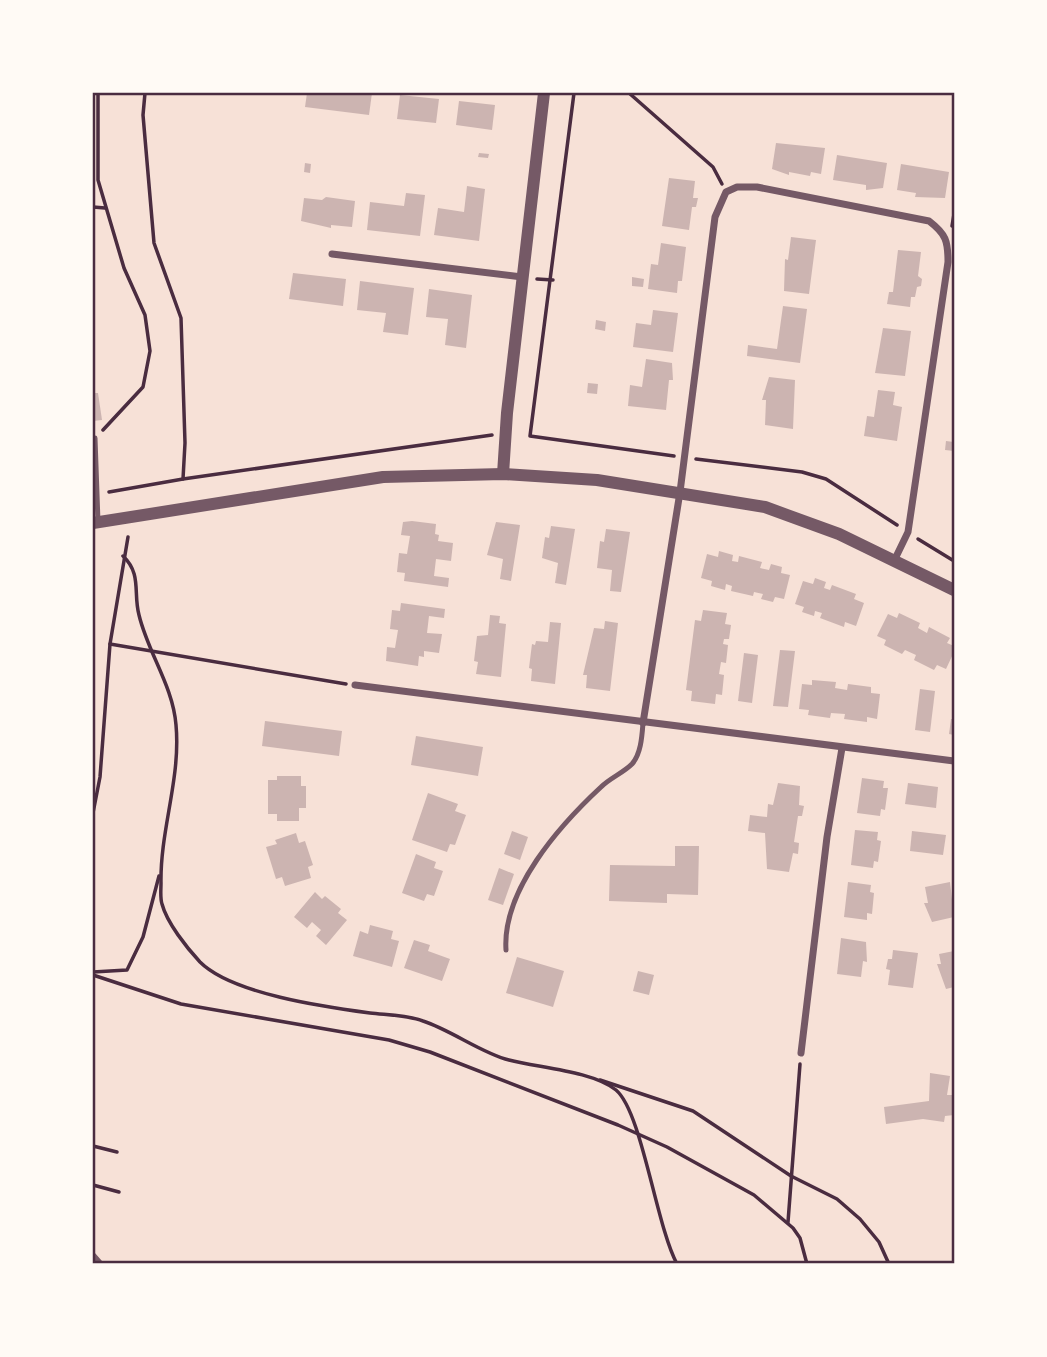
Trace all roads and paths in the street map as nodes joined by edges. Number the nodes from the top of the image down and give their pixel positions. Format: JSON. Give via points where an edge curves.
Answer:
{"nodes":[{"id":1,"x":98,"y":93,"type":"edge"},
{"id":2,"x":145,"y":93,"type":"edge"},
{"id":3,"x":544,"y":93,"type":"edge"},
{"id":4,"x":574,"y":93,"type":"edge"},
{"id":5,"x":629,"y":93,"type":"edge"},
{"id":6,"x":726,"y":192,"type":"junction"},
{"id":7,"x":93,"y":207,"type":"edge"},
{"id":8,"x":105,"y":208,"type":"junction"},
{"id":9,"x":332,"y":254,"type":"dead end"},
{"id":10,"x":522,"y":277,"type":"junction"},
{"id":11,"x":505,"y":435,"type":"junction"},
{"id":12,"x":530,"y":436,"type":"junction"},
{"id":13,"x":95,"y":438,"type":"joint"},
{"id":14,"x":684,"y":457,"type":"junction"},
{"id":15,"x":503,"y":474,"type":"junction"},
{"id":16,"x":183,"y":479,"type":"junction"},
{"id":17,"x":680,"y":492,"type":"junction"},
{"id":18,"x":96,"y":493,"type":"junction"},
{"id":19,"x":95,"y":523,"type":"edge"},
{"id":20,"x":908,"y":532,"type":"junction"},
{"id":21,"x":128,"y":537,"type":"dead end"},
{"id":22,"x":123,"y":556,"type":"junction"},
{"id":23,"x":894,"y":561,"type":"junction"},
{"id":24,"x":954,"y":561,"type":"edge"},
{"id":25,"x":954,"y":590,"type":"edge"},
{"id":26,"x":110,"y":645,"type":"junction"},
{"id":27,"x":150,"y":651,"type":"junction"},
{"id":28,"x":355,"y":685,"type":"joint"},
{"id":29,"x":643,"y":723,"type":"junction"},
{"id":30,"x":842,"y":748,"type":"junction"},
{"id":31,"x":954,"y":761,"type":"edge"},
{"id":32,"x":93,"y":813,"type":"edge"},
{"id":33,"x":160,"y":863,"type":"junction"},
{"id":34,"x":506,"y":950,"type":"dead end"},
{"id":35,"x":93,"y":973,"type":"edge"},
{"id":36,"x":801,"y":1053,"type":"joint"},
{"id":37,"x":594,"y":1078,"type":"junction"},
{"id":38,"x":638,"y":1134,"type":"junction"},
{"id":39,"x":93,"y":1146,"type":"edge"},
{"id":40,"x":117,"y":1152,"type":"dead end"},
{"id":41,"x":791,"y":1176,"type":"junction"},
{"id":42,"x":93,"y":1185,"type":"edge"},
{"id":43,"x":118,"y":1192,"type":"dead end"},
{"id":44,"x":788,"y":1222,"type":"junction"},
{"id":45,"x":93,"y":1256,"type":"edge"},
{"id":46,"x":100,"y":1264,"type":"edge"},
{"id":47,"x":677,"y":1264,"type":"edge"},
{"id":48,"x":807,"y":1264,"type":"edge"},
{"id":49,"x":889,"y":1264,"type":"edge"}],
"edges":[{"from":1,"to":8,"type":"path","via":[[98,180]]},
{"from":2,"to":16,"type":"path","via":[[154,243],[181,318]]},
{"from":3,"to":10,"type":"street"},
{"from":4,"to":12,"type":"path"},
{"from":5,"to":6,"type":"path","via":[[713,167]]},
{"from":6,"to":14,"type":"street","via":[[715,217]]},
{"from":6,"to":20,"type":"street","via":[[757,187],[929,221],[944,232],[948,262]]},
{"from":7,"to":8,"type":"path"},
{"from":8,"to":13,"type":"path","via":[[145,315],[150,351],[143,387]]},
{"from":9,"to":10,"type":"street"},
{"from":10,"to":11,"type":"street"},
{"from":11,"to":12,"type":"path"},
{"from":11,"to":15,"type":"street"},
{"from":11,"to":16,"type":"path","via":[[463,437]]},
{"from":12,"to":14,"type":"path"},
{"from":13,"to":18,"type":"lane"},
{"from":14,"to":17,"type":"street"},
{"from":14,"to":20,"type":"path","via":[[826,479]]},
{"from":15,"to":17,"type":"street","via":[[597,480]]},
{"from":15,"to":19,"type":"street","via":[[383,477]]},
{"from":16,"to":18,"type":"path"},
{"from":17,"to":23,"type":"street","via":[[788,514]]},
{"from":17,"to":29,"type":"street"},
{"from":18,"to":19,"type":"lane"},
{"from":20,"to":23,"type":"street"},
{"from":20,"to":24,"type":"path"},
{"from":21,"to":22,"type":"path"},
{"from":22,"to":26,"type":"path"},
{"from":22,"to":27,"type":"path","via":[[133,566],[138,583],[138,612]]},
{"from":23,"to":25,"type":"street"},
{"from":26,"to":27,"type":"path"},
{"from":26,"to":32,"type":"path"},
{"from":27,"to":28,"type":"path"},
{"from":27,"to":33,"type":"path","via":[[169,689],[176,725]]},
{"from":28,"to":29,"type":"street"},
{"from":29,"to":30,"type":"street"},
{"from":29,"to":34,"type":"lane","via":[[632,764],[578,809],[530,870],[505,936]]},
{"from":30,"to":31,"type":"street"},
{"from":30,"to":36,"type":"street"},
{"from":33,"to":35,"type":"path","via":[[156,895],[127,970]]},
{"from":33,"to":37,"type":"path","via":[[162,904],[200,962],[223,979],[310,1004],[421,1020],[505,1059]]},
{"from":35,"to":38,"type":"path","via":[[181,1004],[403,1044]]},
{"from":36,"to":41,"type":"path"},
{"from":37,"to":38,"type":"path","via":[[616,1090]]},
{"from":37,"to":41,"type":"path","via":[[693,1111]]},
{"from":38,"to":44,"type":"path","via":[[754,1195]]},
{"from":38,"to":47,"type":"path","via":[[655,1204]]},
{"from":39,"to":40,"type":"path"},
{"from":41,"to":44,"type":"path"},
{"from":41,"to":49,"type":"path","via":[[838,1199],[879,1242]]},
{"from":42,"to":43,"type":"path"},
{"from":44,"to":48,"type":"path","via":[[800,1238]]},
{"from":45,"to":46,"type":"street"}]}
